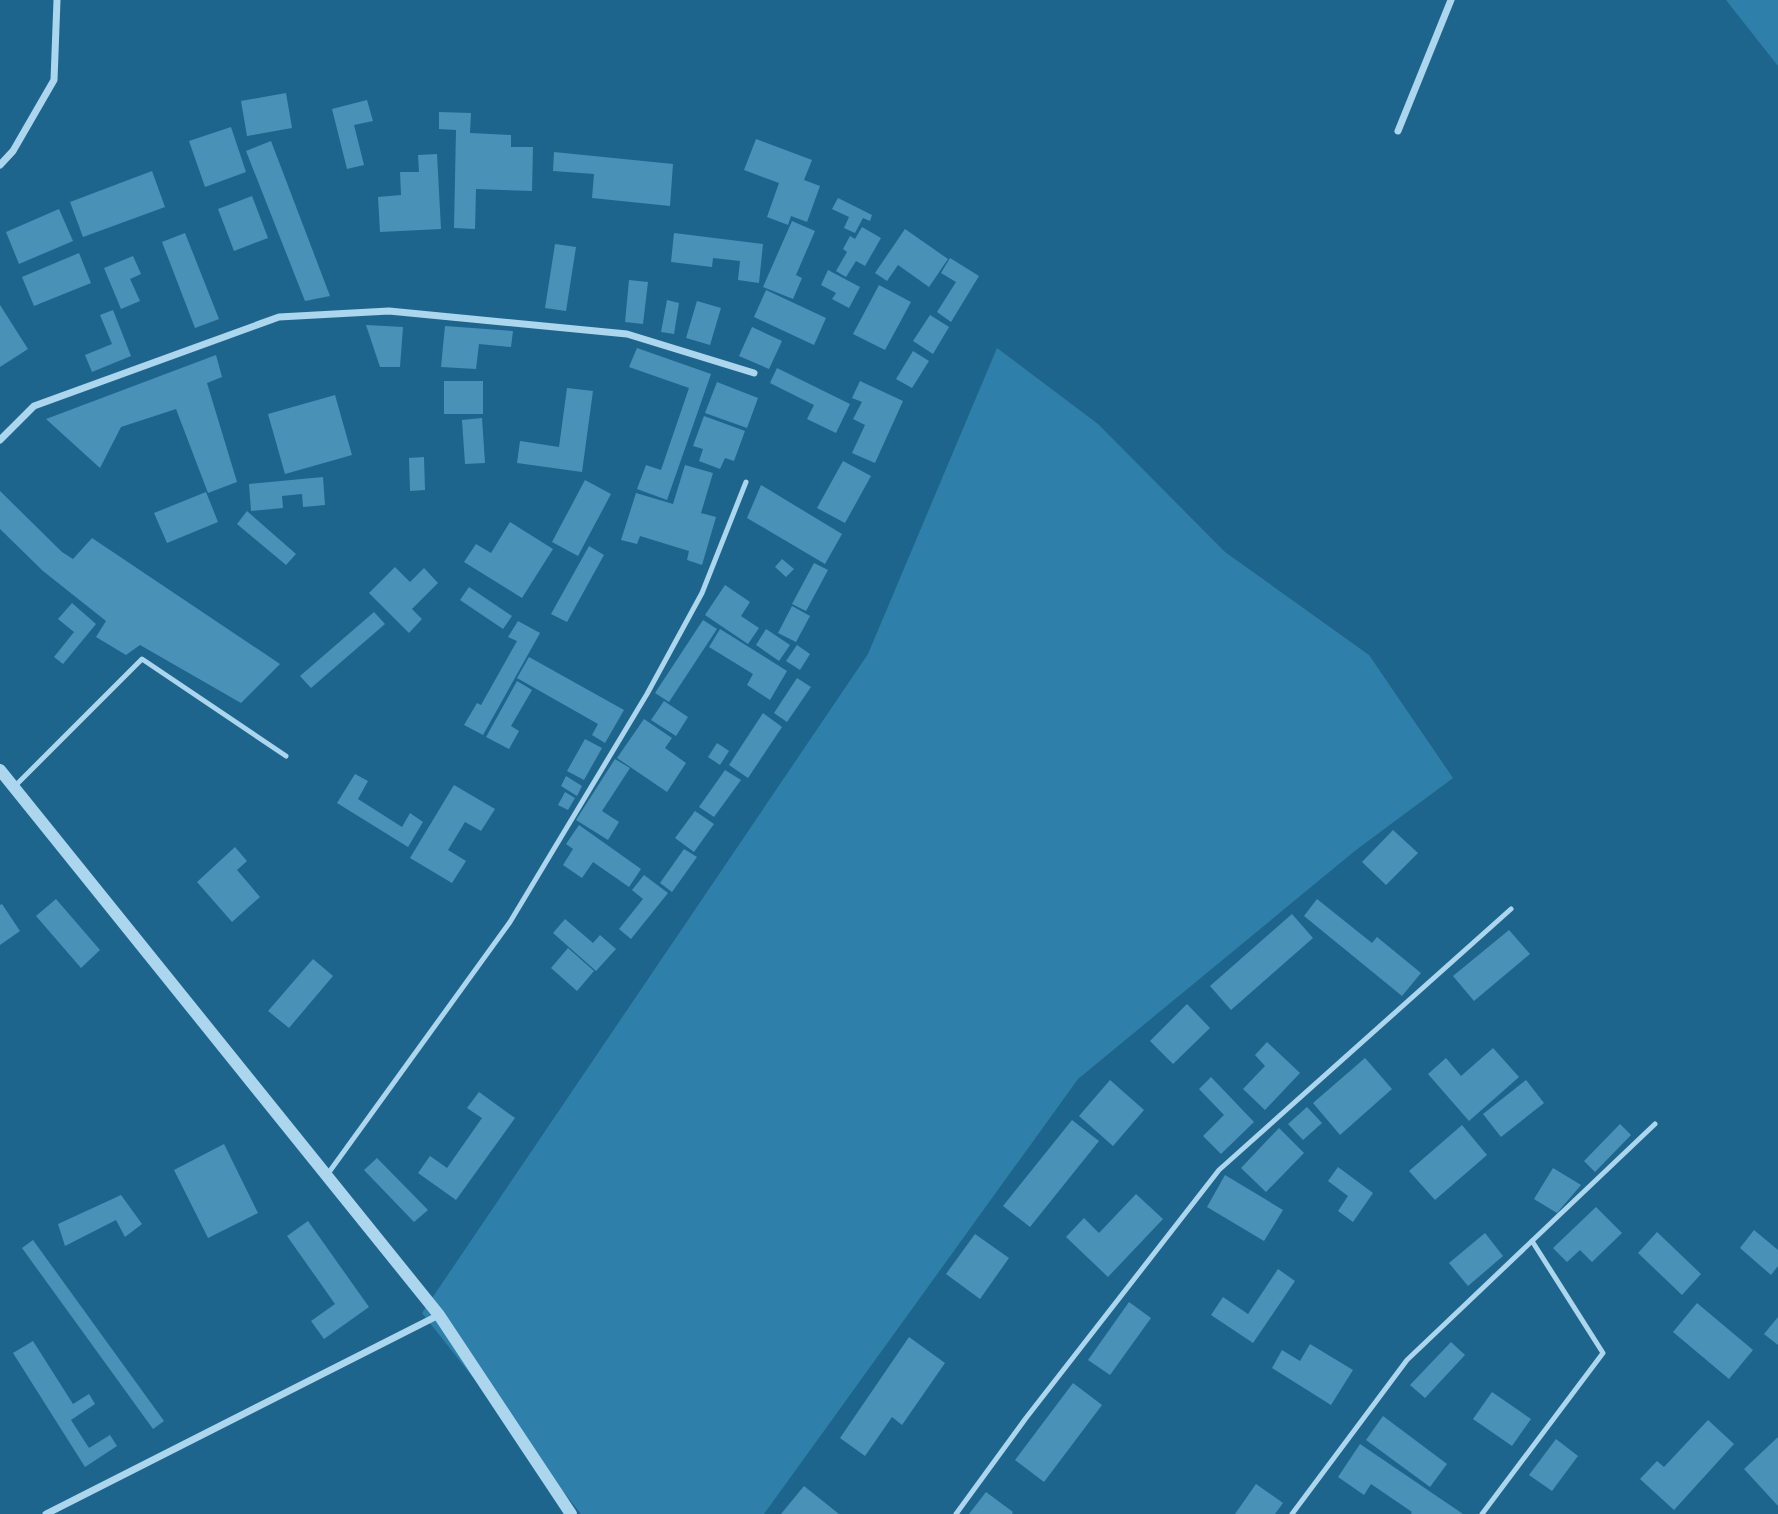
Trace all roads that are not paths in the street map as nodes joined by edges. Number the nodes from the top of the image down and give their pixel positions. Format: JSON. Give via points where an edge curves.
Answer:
{"nodes":[{"id":1,"x":57,"y":0,"type":"edge"},
{"id":2,"x":1451,"y":0,"type":"edge"},
{"id":3,"x":1398,"y":131,"type":"dead end"},
{"id":4,"x":0,"y":165,"type":"edge"},
{"id":5,"x":754,"y":373,"type":"dead end"},
{"id":6,"x":0,"y":440,"type":"edge"},
{"id":7,"x":746,"y":482,"type":"dead end"},
{"id":8,"x":286,"y":756,"type":"dead end"},
{"id":9,"x":0,"y":770,"type":"edge"},
{"id":10,"x":13,"y":787,"type":"junction"},
{"id":11,"x":1511,"y":909,"type":"dead end"},
{"id":12,"x":1655,"y":1124,"type":"dead end"},
{"id":13,"x":327,"y":1175,"type":"junction"},
{"id":14,"x":1532,"y":1241,"type":"junction"},
{"id":15,"x":439,"y":1315,"type":"junction"},
{"id":16,"x":46,"y":1514,"type":"edge"},
{"id":17,"x":571,"y":1514,"type":"edge"},
{"id":18,"x":956,"y":1514,"type":"edge"},
{"id":19,"x":1292,"y":1514,"type":"edge"},
{"id":20,"x":1482,"y":1514,"type":"edge"}],
"edges":[{"from":1,"to":4,"type":"street","via":[[54,80]]},
{"from":2,"to":3,"type":"street"},
{"from":5,"to":6,"type":"street","via":[[627,334],[389,311],[279,317],[34,406]]},
{"from":7,"to":13,"type":"lane","via":[[702,593],[510,922]]},
{"from":8,"to":10,"type":"lane","via":[[142,659]]},
{"from":9,"to":10,"type":"street"},
{"from":10,"to":13,"type":"street"},
{"from":11,"to":18,"type":"lane","via":[[1219,1170]]},
{"from":12,"to":14,"type":"lane"},
{"from":13,"to":15,"type":"street"},
{"from":14,"to":19,"type":"lane","via":[[1407,1360]]},
{"from":14,"to":20,"type":"lane","via":[[1603,1353]]},
{"from":15,"to":16,"type":"street"},
{"from":15,"to":17,"type":"street"}]}
